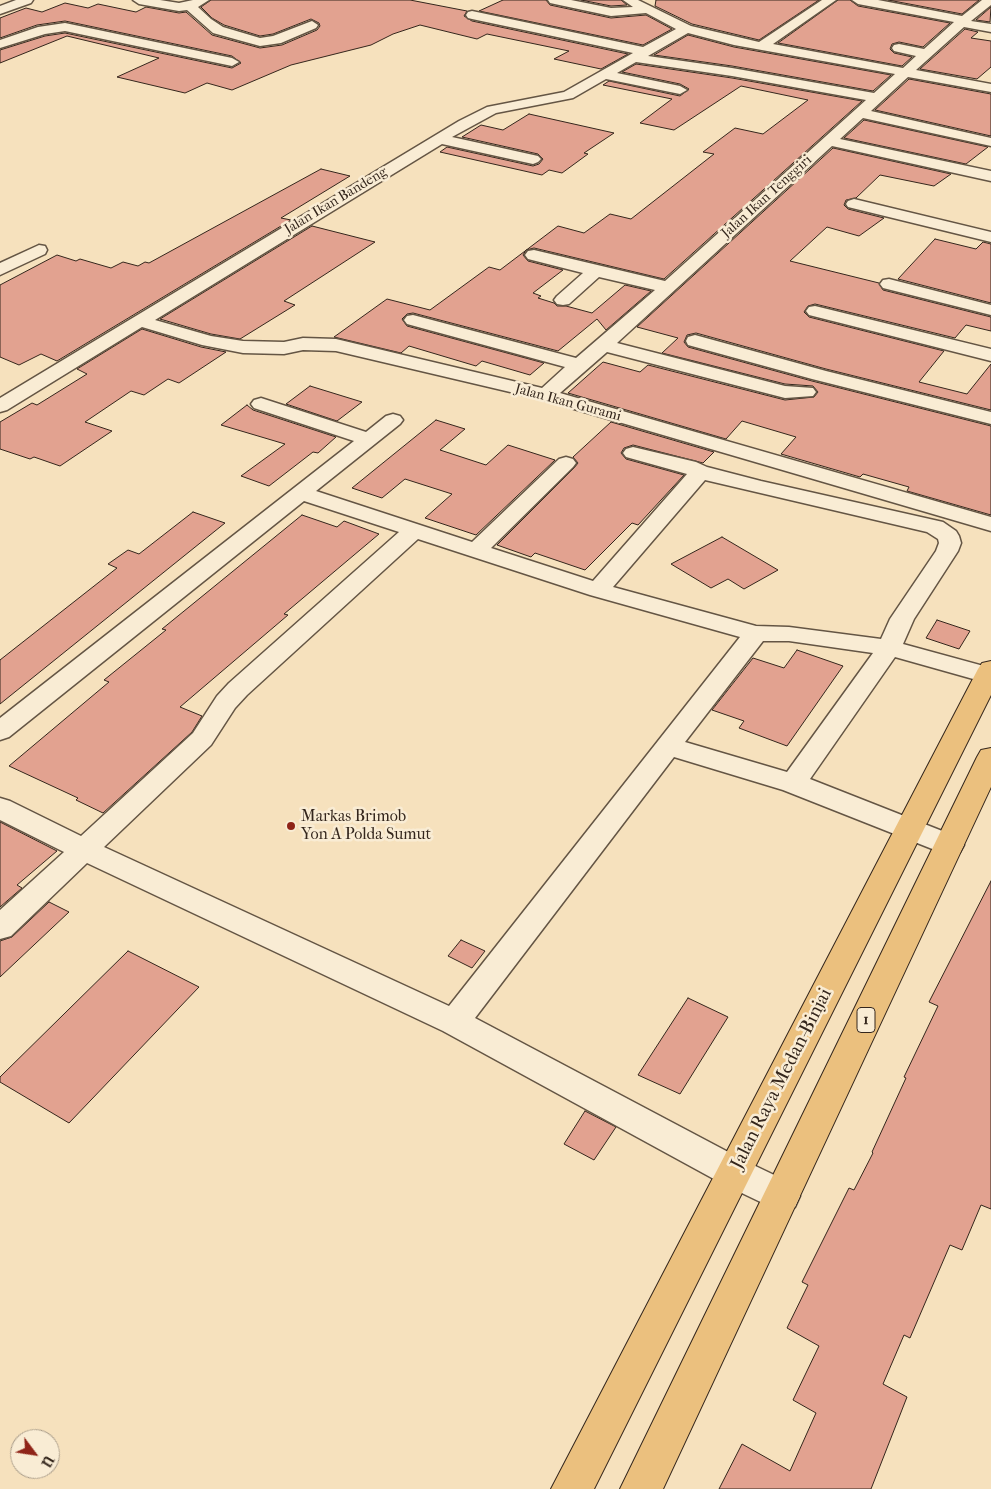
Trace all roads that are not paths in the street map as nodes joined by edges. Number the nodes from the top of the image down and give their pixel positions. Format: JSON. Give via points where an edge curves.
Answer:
{"nodes":[{"id":1,"x":27,"y":0,"type":"edge"},
{"id":2,"x":139,"y":0,"type":"edge"},
{"id":3,"x":203,"y":0,"type":"edge"},
{"id":4,"x":554,"y":0,"type":"edge"},
{"id":5,"x":629,"y":0,"type":"edge"},
{"id":6,"x":830,"y":0,"type":"edge"},
{"id":7,"x":858,"y":0,"type":"edge"},
{"id":8,"x":990,"y":1,"type":"edge"},
{"id":9,"x":190,"y":6,"type":"junction"},
{"id":10,"x":4,"y":8,"type":"edge"},
{"id":11,"x":645,"y":10,"type":"junction"},
{"id":12,"x":472,"y":15,"type":"dead end"},
{"id":13,"x":963,"y":21,"type":"junction"},
{"id":14,"x":312,"y":25,"type":"dead end"},
{"id":15,"x":991,"y":28,"type":"edge"},
{"id":16,"x":686,"y":29,"type":"junction"},
{"id":17,"x":0,"y":44,"type":"edge"},
{"id":18,"x":761,"y":46,"type":"junction"},
{"id":19,"x":899,"y":48,"type":"dead end"},
{"id":20,"x":928,"y":54,"type":"junction"},
{"id":21,"x":640,"y":55,"type":"junction"},
{"id":22,"x":232,"y":62,"type":"dead end"},
{"id":23,"x":906,"y":72,"type":"junction"},
{"id":24,"x":606,"y":75,"type":"junction"},
{"id":25,"x":991,"y":88,"type":"edge"},
{"id":26,"x":680,"y":90,"type":"dead end"},
{"id":27,"x":877,"y":98,"type":"junction"},
{"id":28,"x":861,"y":113,"type":"junction"},
{"id":29,"x":439,"y":139,"type":"junction"},
{"id":30,"x":830,"y":140,"type":"junction"},
{"id":31,"x":991,"y":142,"type":"edge"},
{"id":32,"x":533,"y":159,"type":"dead end"},
{"id":33,"x":991,"y":176,"type":"edge"},
{"id":34,"x":854,"y":204,"type":"dead end"},
{"id":35,"x":991,"y":237,"type":"edge"},
{"id":36,"x":40,"y":250,"type":"dead end"},
{"id":37,"x":534,"y":255,"type":"dead end"},
{"id":38,"x":0,"y":270,"type":"edge"},
{"id":39,"x":595,"y":271,"type":"junction"},
{"id":40,"x":889,"y":284,"type":"dead end"},
{"id":41,"x":668,"y":287,"type":"junction"},
{"id":42,"x":563,"y":300,"type":"dead end"},
{"id":43,"x":991,"y":310,"type":"edge"},
{"id":44,"x":816,"y":311,"type":"dead end"},
{"id":45,"x":413,"y":320,"type":"dead end"},
{"id":46,"x":140,"y":321,"type":"junction"},
{"id":47,"x":695,"y":341,"type":"dead end"},
{"id":48,"x":603,"y":345,"type":"junction"},
{"id":49,"x":991,"y":355,"type":"edge"},
{"id":50,"x":579,"y":364,"type":"junction"},
{"id":51,"x":806,"y":392,"type":"dead end"},
{"id":52,"x":546,"y":395,"type":"junction"},
{"id":53,"x":261,"y":404,"type":"dead end"},
{"id":54,"x":0,"y":406,"type":"edge"},
{"id":55,"x":991,"y":418,"type":"edge"},
{"id":56,"x":393,"y":420,"type":"dead end"},
{"id":57,"x":368,"y":439,"type":"junction"},
{"id":58,"x":633,"y":453,"type":"dead end"},
{"id":59,"x":566,"y":463,"type":"dead end"},
{"id":60,"x":700,"y":472,"type":"junction"},
{"id":61,"x":300,"y":492,"type":"junction"},
{"id":62,"x":991,"y":524,"type":"edge"},
{"id":63,"x":415,"y":530,"type":"junction"},
{"id":64,"x":477,"y":550,"type":"junction"},
{"id":65,"x":598,"y":590,"type":"junction"},
{"id":66,"x":756,"y":633,"type":"junction"},
{"id":67,"x":889,"y":648,"type":"junction"},
{"id":68,"x":990,"y":673,"type":"edge"},
{"id":69,"x":0,"y":731,"type":"edge"},
{"id":70,"x":668,"y":746,"type":"junction"},
{"id":71,"x":991,"y":757,"type":"edge"},
{"id":72,"x":793,"y":783,"type":"junction"},
{"id":73,"x":0,"y":808,"type":"edge"},
{"id":74,"x":908,"y":829,"type":"junction"},
{"id":75,"x":950,"y":845,"type":"junction"},
{"id":76,"x":85,"y":850,"type":"junction"},
{"id":77,"x":0,"y":928,"type":"edge"},
{"id":78,"x":454,"y":1022,"type":"junction"},
{"id":79,"x":735,"y":1172,"type":"junction"},
{"id":80,"x":782,"y":1196,"type":"junction"},
{"id":81,"x":572,"y":1489,"type":"edge"},
{"id":82,"x":640,"y":1489,"type":"edge"}],
"edges":[{"from":1,"to":10,"type":"street"},
{"from":2,"to":9,"type":"street","via":[[174,7]]},
{"from":3,"to":9,"type":"street"},
{"from":4,"to":11,"type":"street","via":[[611,12]]},
{"from":5,"to":11,"type":"street"},
{"from":6,"to":18,"type":"street"},
{"from":7,"to":13,"type":"street"},
{"from":8,"to":13,"type":"street","name":"Jalan Ikan Tenggiri"},
{"from":9,"to":14,"type":"street","via":[[218,30],[260,42],[276,40]]},
{"from":11,"to":16,"type":"street"},
{"from":12,"to":21,"type":"street"},
{"from":13,"to":15,"type":"street"},
{"from":13,"to":20,"type":"street","name":"Jalan Ikan Tenggiri"},
{"from":16,"to":18,"type":"street"},
{"from":16,"to":21,"type":"street","name":"Jalan Ikan Bandeng"},
{"from":17,"to":22,"type":"street","via":[[43,30],[65,27]]},
{"from":18,"to":23,"type":"street"},
{"from":19,"to":20,"type":"street"},
{"from":20,"to":23,"type":"street","name":"Jalan Ikan Tenggiri"},
{"from":21,"to":24,"type":"street","name":"Jalan Ikan Bandeng"},
{"from":21,"to":27,"type":"street"},
{"from":23,"to":25,"type":"street"},
{"from":23,"to":27,"type":"street","name":"Jalan Ikan Tenggiri"},
{"from":24,"to":26,"type":"street"},
{"from":24,"to":29,"type":"street","name":"Jalan Ikan Bandeng","via":[[568,95],[484,113]]},
{"from":27,"to":28,"type":"street","name":"Jalan Ikan Tenggiri"},
{"from":28,"to":30,"type":"street","name":"Jalan Ikan Tenggiri"},
{"from":28,"to":31,"type":"street"},
{"from":29,"to":32,"type":"street"},
{"from":29,"to":46,"type":"street","name":"Jalan Ikan Bandeng"},
{"from":30,"to":33,"type":"street"},
{"from":30,"to":41,"type":"street","name":"Jalan Ikan Tenggiri"},
{"from":34,"to":35,"type":"street"},
{"from":36,"to":38,"type":"street"},
{"from":37,"to":39,"type":"street"},
{"from":39,"to":41,"type":"street"},
{"from":39,"to":42,"type":"street"},
{"from":40,"to":43,"type":"street"},
{"from":41,"to":48,"type":"street","name":"Jalan Ikan Tenggiri"},
{"from":44,"to":49,"type":"street"},
{"from":45,"to":50,"type":"street"},
{"from":46,"to":52,"type":"street","name":"Jalan Ikan Gurami","via":[[209,341],[243,347],[336,345]]},
{"from":46,"to":54,"type":"street","name":"Jalan Ikan Bandeng"},
{"from":47,"to":55,"type":"street"},
{"from":48,"to":50,"type":"street","name":"Jalan Ikan Tenggiri"},
{"from":48,"to":51,"type":"street","via":[[785,392]]},
{"from":50,"to":52,"type":"street","name":"Jalan Ikan Tenggiri"},
{"from":52,"to":62,"type":"street","name":"Jalan Ikan Gurami"},
{"from":53,"to":57,"type":"street"},
{"from":56,"to":57,"type":"street"},
{"from":57,"to":61,"type":"street"},
{"from":58,"to":60,"type":"street","via":[[689,466]]},
{"from":59,"to":64,"type":"street"},
{"from":60,"to":65,"type":"street"},
{"from":60,"to":67,"type":"street","via":[[935,528],[948,536],[947,551],[902,620]]},
{"from":61,"to":63,"type":"street"},
{"from":61,"to":69,"type":"street"},
{"from":63,"to":64,"type":"street"},
{"from":63,"to":76,"type":"street","via":[[276,652],[226,702],[202,740]]},
{"from":64,"to":65,"type":"street"},
{"from":65,"to":66,"type":"street"},
{"from":66,"to":67,"type":"street","via":[[789,634]]},
{"from":66,"to":70,"type":"street"},
{"from":67,"to":68,"type":"street"},
{"from":67,"to":72,"type":"street"},
{"from":68,"to":74,"type":"main road","name":"Jalan Raya Medan-Binjai"},
{"from":70,"to":72,"type":"street"},
{"from":70,"to":78,"type":"street"},
{"from":71,"to":75,"type":"main road","number":"1"},
{"from":72,"to":74,"type":"street"},
{"from":73,"to":76,"type":"street"},
{"from":74,"to":75,"type":"street"},
{"from":74,"to":79,"type":"main road","name":"Jalan Raya Medan-Binjai"},
{"from":75,"to":80,"type":"main road","number":"1"},
{"from":76,"to":77,"type":"street"},
{"from":76,"to":78,"type":"street"},
{"from":78,"to":79,"type":"street"},
{"from":79,"to":80,"type":"street"},
{"from":79,"to":81,"type":"main road","name":"Jalan Raya Medan-Binjai"},
{"from":80,"to":82,"type":"main road","number":"1"}]}
